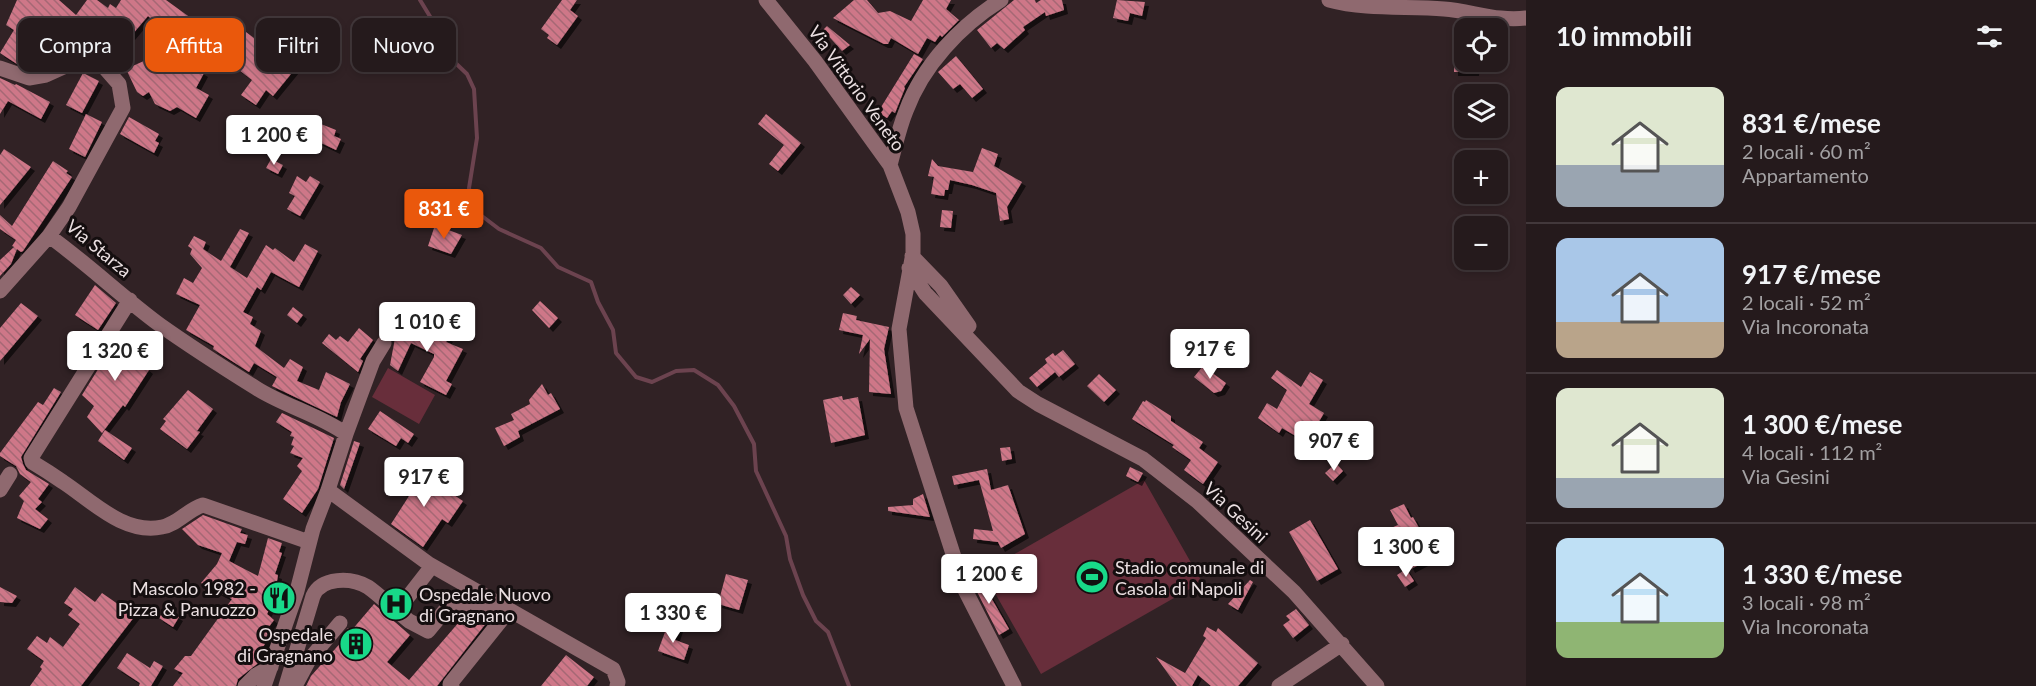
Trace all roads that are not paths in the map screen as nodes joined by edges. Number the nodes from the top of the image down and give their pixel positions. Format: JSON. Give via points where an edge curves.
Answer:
{"nodes":[{"id":1,"x":766,"y":0,"type":"edge"},
{"id":2,"x":1001,"y":0,"type":"edge"},
{"id":3,"x":1329,"y":0,"type":"edge"},
{"id":4,"x":1526,"y":18,"type":"edge"},
{"id":5,"x":0,"y":68,"type":"edge"},
{"id":6,"x":890,"y":165,"type":"junction"},
{"id":7,"x":65,"y":214,"type":"junction"},
{"id":8,"x":914,"y":234,"type":"junction"},
{"id":9,"x":49,"y":236,"type":"junction"},
{"id":10,"x":69,"y":250,"type":"junction"},
{"id":11,"x":910,"y":262,"type":"junction"},
{"id":12,"x":940,"y":286,"type":"junction"},
{"id":13,"x":0,"y":291,"type":"edge"},
{"id":14,"x":130,"y":300,"type":"junction"},
{"id":15,"x":384,"y":343,"type":"dead end"},
{"id":16,"x":1038,"y":404,"type":"junction"},
{"id":17,"x":346,"y":434,"type":"junction"},
{"id":18,"x":10,"y":474,"type":"dead end"},
{"id":19,"x":0,"y":490,"type":"edge"},
{"id":20,"x":328,"y":490,"type":"junction"},
{"id":21,"x":309,"y":542,"type":"junction"},
{"id":22,"x":432,"y":566,"type":"junction"},
{"id":23,"x":397,"y":611,"type":"junction"},
{"id":24,"x":340,"y":623,"type":"dead end"},
{"id":25,"x":1342,"y":644,"type":"junction"},
{"id":26,"x":271,"y":667,"type":"junction"},
{"id":27,"x":245,"y":686,"type":"edge"},
{"id":28,"x":264,"y":686,"type":"edge"},
{"id":29,"x":286,"y":686,"type":"edge"},
{"id":30,"x":295,"y":686,"type":"edge"},
{"id":31,"x":452,"y":686,"type":"edge"},
{"id":32,"x":618,"y":686,"type":"edge"},
{"id":33,"x":1014,"y":686,"type":"edge"},
{"id":34,"x":1279,"y":686,"type":"edge"},
{"id":35,"x":1377,"y":686,"type":"edge"}],
"edges":[{"from":1,"to":6,"type":"street","name":"Via Vittorio Veneto"},
{"from":2,"to":6,"type":"street","via":[[944,48],[913,95]]},
{"from":3,"to":4,"type":"street","via":[[1364,7],[1446,9],[1509,21]]},
{"from":5,"to":7,"type":"street","name":"Via Starza","via":[[29,78],[77,61],[92,62],[104,67],[119,84],[123,108]]},
{"from":6,"to":8,"type":"street","name":"Via Vittorio Veneto"},
{"from":7,"to":9,"type":"street","name":"Via Starza"},
{"from":7,"to":10,"type":"street"},
{"from":8,"to":11,"type":"street","name":"Via Vittorio Veneto"},
{"from":8,"to":12,"type":"street"},
{"from":9,"to":10,"type":"street","name":"Via Starza"},
{"from":9,"to":13,"type":"street"},
{"from":10,"to":14,"type":"street","name":"Via Starza"},
{"from":11,"to":12,"type":"street"},
{"from":11,"to":16,"type":"street","via":[[925,293],[1018,392]]},
{"from":11,"to":33,"type":"street","name":"Via Vittorio Veneto","via":[[899,329],[906,408],[964,588]]},
{"from":12,"to":16,"type":"street","via":[[961,316]]},
{"from":14,"to":17,"type":"street","name":"Via Starza","via":[[258,390]]},
{"from":14,"to":21,"type":"street","via":[[55,418],[32,462],[104,512],[138,526],[162,527],[202,505]]},
{"from":15,"to":17,"type":"street","via":[[373,361]]},
{"from":16,"to":25,"type":"street","name":"Via Gesini","via":[[1143,459],[1197,501],[1294,592]]},
{"from":17,"to":20,"type":"street"},
{"from":18,"to":19,"type":"street"},
{"from":20,"to":21,"type":"street"},
{"from":20,"to":22,"type":"street"},
{"from":21,"to":26,"type":"street"},
{"from":22,"to":23,"type":"street"},
{"from":22,"to":32,"type":"street","via":[[613,669]]},
{"from":23,"to":29,"type":"street","via":[[357,583],[336,580],[320,586],[313,596]]},
{"from":23,"to":31,"type":"street","via":[[428,631],[452,602],[472,602],[502,619]]},
{"from":24,"to":30,"type":"street","via":[[309,660]]},
{"from":25,"to":34,"type":"street"},
{"from":25,"to":35,"type":"street","name":"Via Gesini"},
{"from":26,"to":27,"type":"street"},
{"from":26,"to":28,"type":"street"}]}
